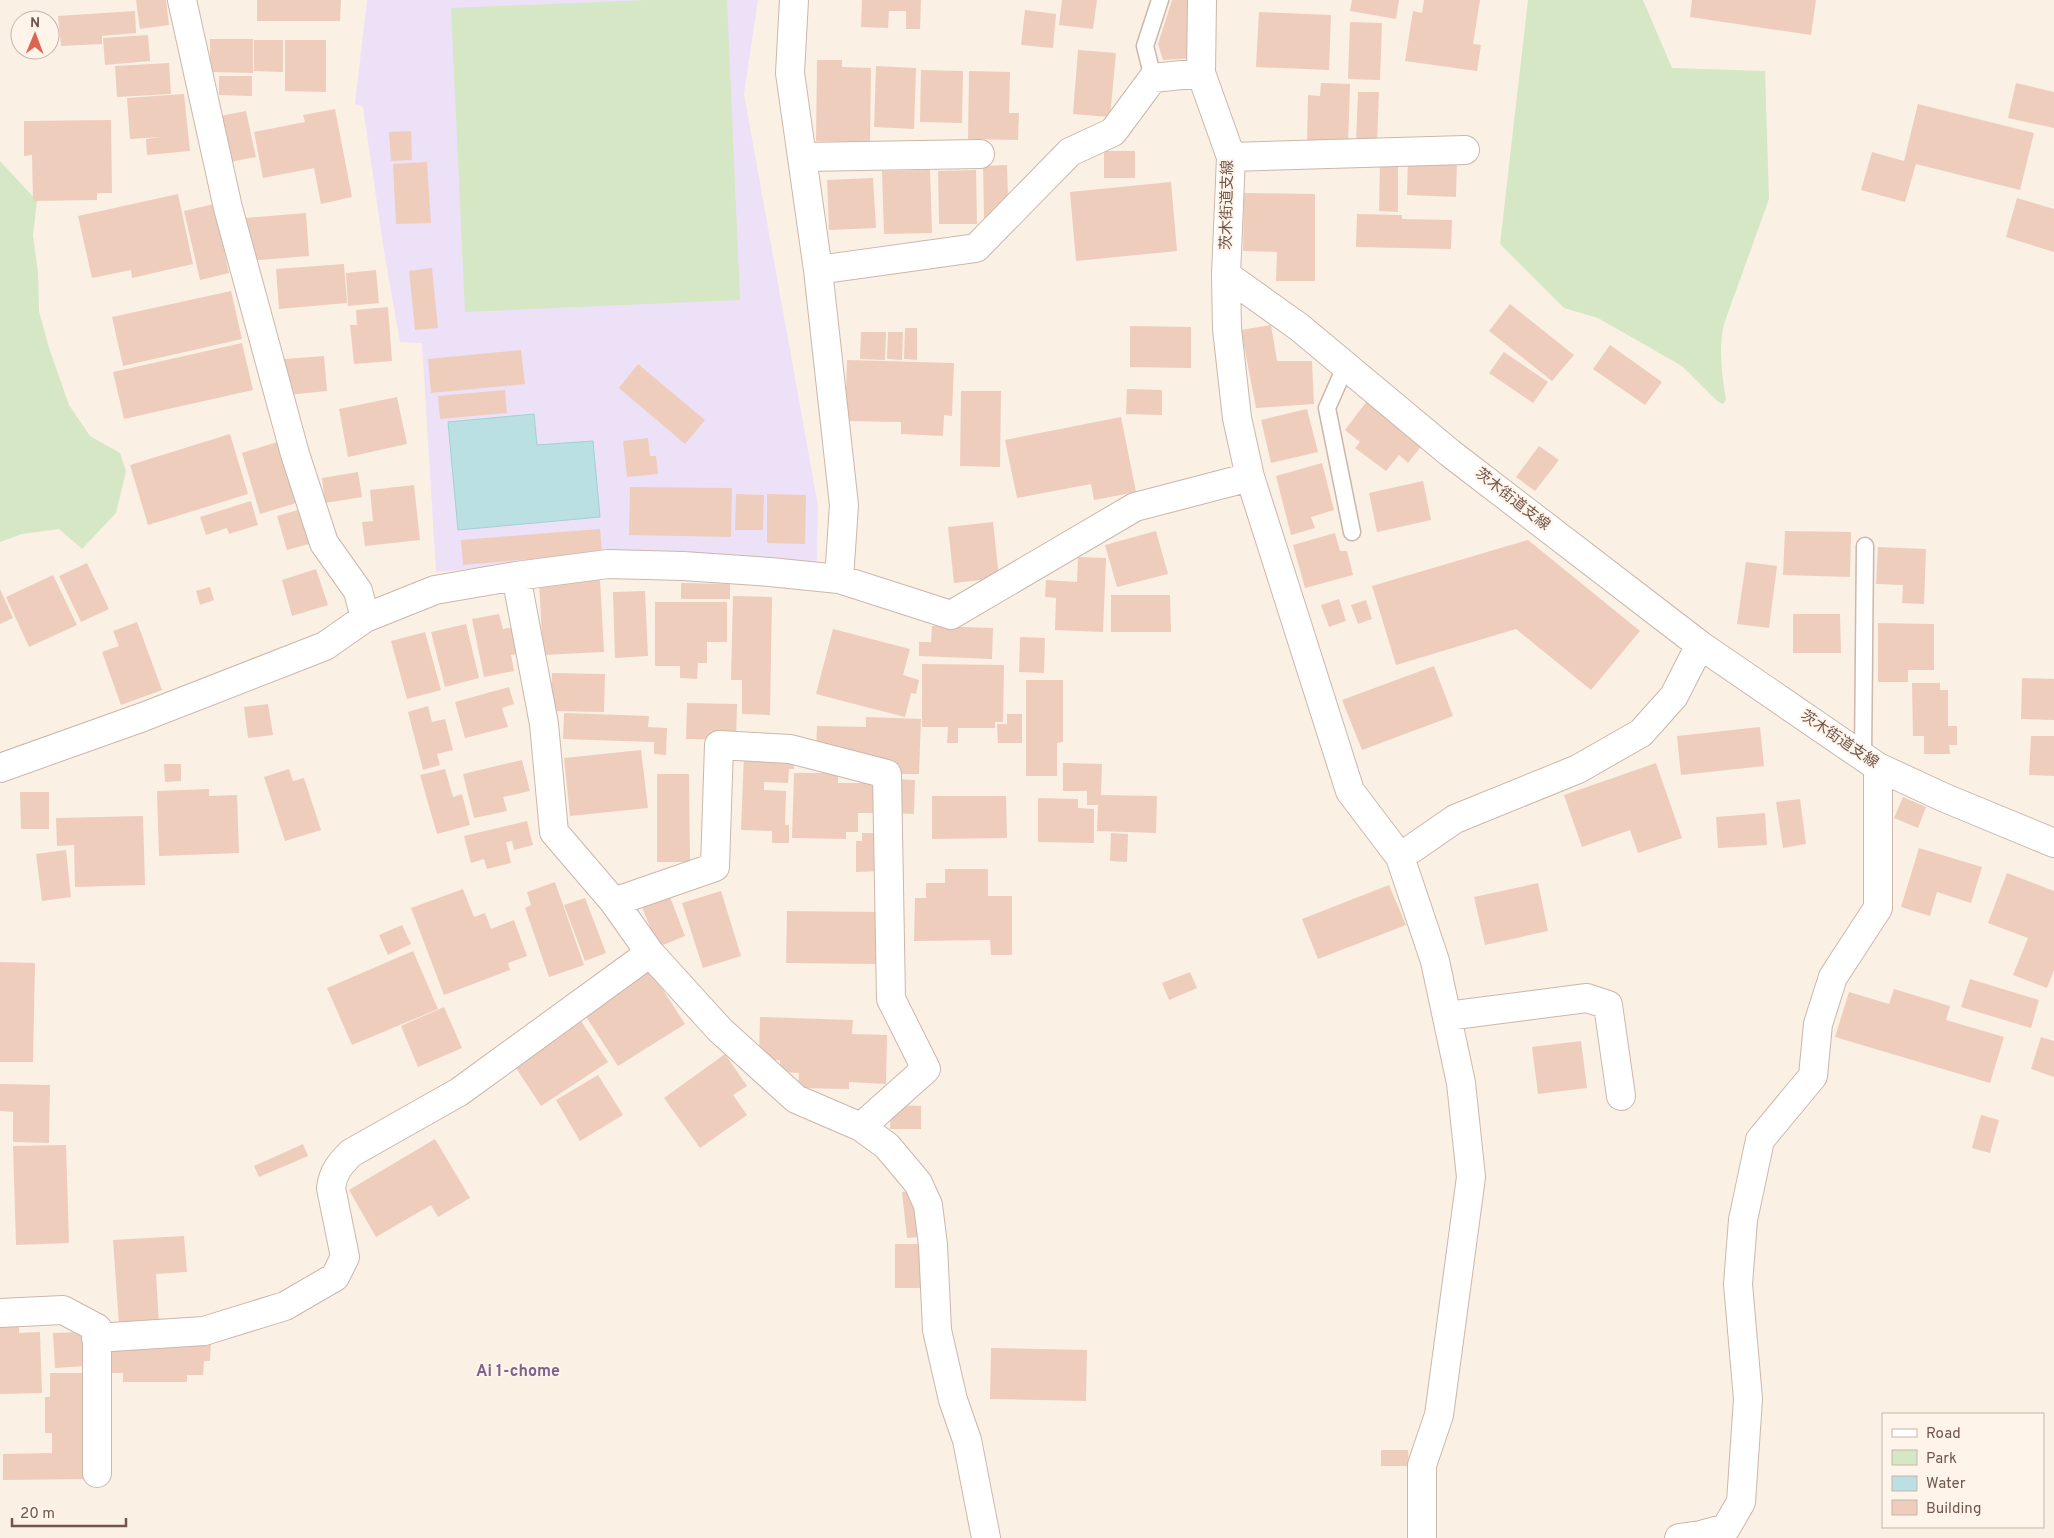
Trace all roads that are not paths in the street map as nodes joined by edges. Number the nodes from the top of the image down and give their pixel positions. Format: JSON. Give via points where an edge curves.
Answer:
{"nodes":[{"id":1,"x":182,"y":0,"type":"edge"},
{"id":2,"x":794,"y":0,"type":"edge"},
{"id":3,"x":1160,"y":0,"type":"edge"},
{"id":4,"x":1202,"y":0,"type":"edge"},
{"id":5,"x":1201,"y":73,"type":"junction"},
{"id":6,"x":1153,"y":78,"type":"junction"},
{"id":7,"x":1465,"y":150,"type":"dead end"},
{"id":8,"x":980,"y":154,"type":"dead end"},
{"id":9,"x":802,"y":157,"type":"junction"},
{"id":10,"x":1231,"y":157,"type":"junction"},
{"id":11,"x":818,"y":270,"type":"junction"},
{"id":12,"x":1226,"y":275,"type":"junction"},
{"id":13,"x":1346,"y":365,"type":"junction"},
{"id":14,"x":1250,"y":477,"type":"junction"},
{"id":15,"x":1352,"y":532,"type":"dead end"},
{"id":16,"x":1865,"y":546,"type":"dead end"},
{"id":17,"x":516,"y":576,"type":"junction"},
{"id":18,"x":839,"y":579,"type":"junction"},
{"id":19,"x":365,"y":618,"type":"junction"},
{"id":20,"x":1700,"y":645,"type":"junction"},
{"id":21,"x":1870,"y":762,"type":"junction"},
{"id":22,"x":0,"y":768,"type":"edge"},
{"id":23,"x":2054,"y":843,"type":"edge"},
{"id":24,"x":1400,"y":857,"type":"junction"},
{"id":25,"x":614,"y":902,"type":"junction"},
{"id":26,"x":650,"y":953,"type":"junction"},
{"id":27,"x":1447,"y":1016,"type":"junction"},
{"id":28,"x":1621,"y":1096,"type":"dead end"},
{"id":29,"x":861,"y":1127,"type":"junction"},
{"id":30,"x":0,"y":1313,"type":"edge"},
{"id":31,"x":96,"y":1338,"type":"junction"},
{"id":32,"x":97,"y":1473,"type":"dead end"},
{"id":33,"x":986,"y":1538,"type":"edge"},
{"id":34,"x":1422,"y":1538,"type":"edge"},
{"id":35,"x":1679,"y":1538,"type":"edge"}],
"edges":[{"from":1,"to":19,"type":"street","via":[[228,208],[295,454],[324,543],[358,591]]},
{"from":2,"to":9,"type":"street","via":[[790,72]]},
{"from":3,"to":6,"type":"lane","via":[[1145,46]]},
{"from":4,"to":5,"type":"street","name":"茨木街道支線"},
{"from":5,"to":6,"type":"street"},
{"from":5,"to":10,"type":"street","name":"茨木街道支線"},
{"from":6,"to":11,"type":"street","via":[[1113,132],[1070,152],[976,248]]},
{"from":7,"to":10,"type":"street"},
{"from":8,"to":9,"type":"street"},
{"from":9,"to":11,"type":"street"},
{"from":10,"to":12,"type":"street","name":"茨木街道支線"},
{"from":11,"to":18,"type":"street","via":[[844,505]]},
{"from":12,"to":13,"type":"street","name":"茨木街道支線"},
{"from":12,"to":14,"type":"street","via":[[1227,329],[1237,418]]},
{"from":13,"to":15,"type":"lane","via":[[1327,408]]},
{"from":13,"to":20,"type":"street","name":"茨木街道支線","via":[[1450,452]]},
{"from":14,"to":18,"type":"street","via":[[1135,507],[951,614]]},
{"from":14,"to":24,"type":"street","via":[[1350,791]]},
{"from":16,"to":21,"type":"lane"},
{"from":17,"to":18,"type":"street","via":[[608,564],[683,566]]},
{"from":17,"to":19,"type":"street","via":[[434,590]]},
{"from":17,"to":25,"type":"street","via":[[544,724],[554,832]]},
{"from":19,"to":22,"type":"street","via":[[325,646],[143,717]]},
{"from":20,"to":21,"type":"street","name":"茨木街道支線"},
{"from":20,"to":24,"type":"street","via":[[1674,696],[1641,733],[1578,769],[1455,819]]},
{"from":21,"to":23,"type":"street","name":"茨木街道支線","via":[[1945,798]]},
{"from":21,"to":35,"type":"street","via":[[1878,908],[1833,977],[1818,1024],[1813,1076],[1760,1140],[1743,1220],[1738,1284],[1748,1399],[1741,1502],[1726,1528]]},
{"from":24,"to":27,"type":"street","via":[[1435,961]]},
{"from":25,"to":26,"type":"street"},
{"from":25,"to":29,"type":"street","via":[[715,866],[719,746],[790,749],[887,774],[891,999],[926,1069]]},
{"from":26,"to":29,"type":"street","via":[[720,1030],[796,1099]]},
{"from":26,"to":31,"type":"street","via":[[459,1092],[351,1153],[339,1165],[332,1188],[345,1258],[335,1277],[285,1306],[204,1331]]},
{"from":27,"to":28,"type":"street","via":[[1587,998],[1608,1004]]},
{"from":27,"to":34,"type":"street","via":[[1461,1083],[1471,1177],[1439,1415],[1422,1465]]},
{"from":29,"to":33,"type":"street","via":[[887,1146],[904,1166],[918,1183],[928,1206],[936,1330],[953,1400],[967,1440]]},
{"from":30,"to":31,"type":"street","via":[[63,1310],[97,1328]]},
{"from":31,"to":32,"type":"street"}]}
